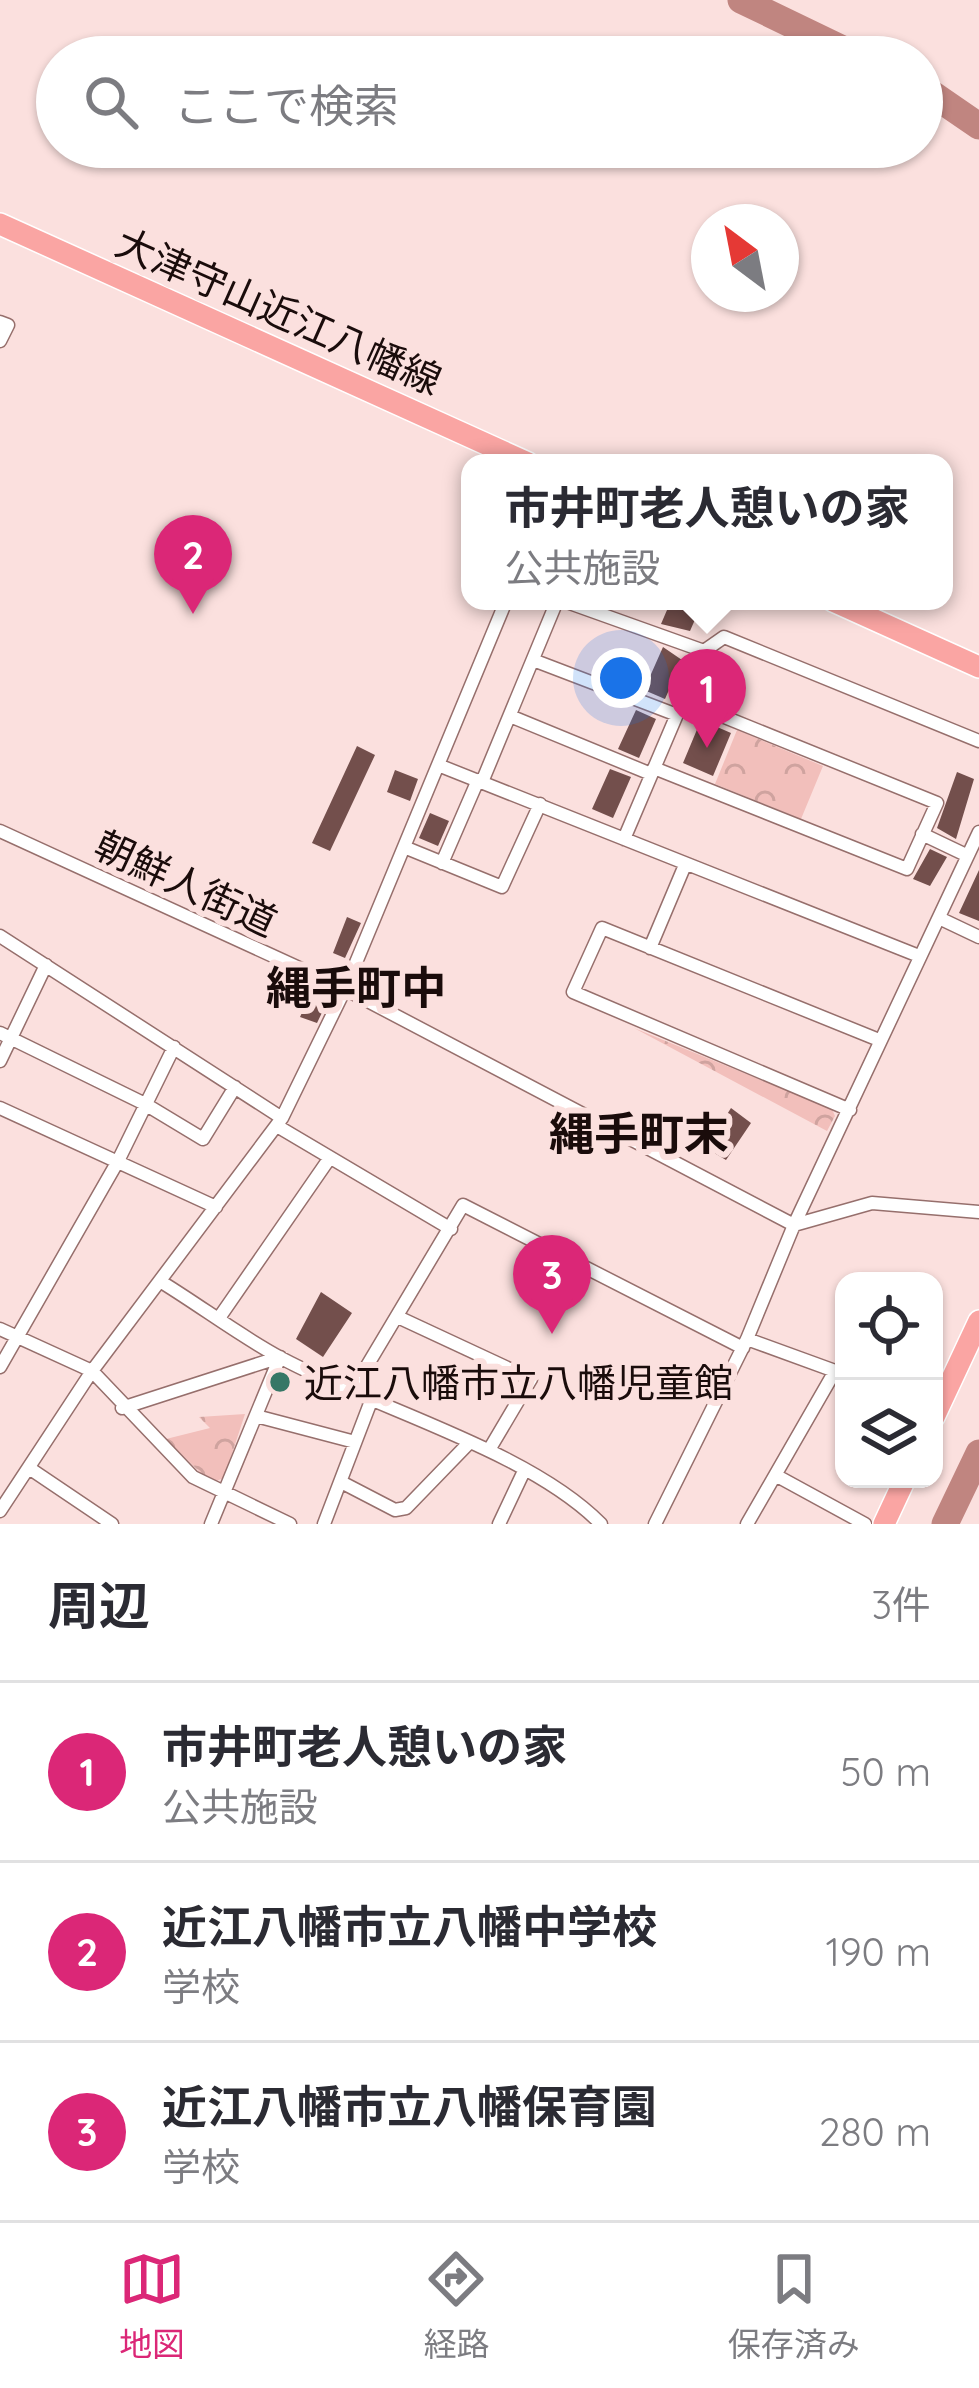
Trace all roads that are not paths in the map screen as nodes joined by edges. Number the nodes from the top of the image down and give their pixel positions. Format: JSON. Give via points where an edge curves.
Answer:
{"nodes":[{"id":1,"x":0,"y":224,"type":"edge"},
{"id":2,"x":0,"y":322,"type":"edge"},
{"id":3,"x":0,"y":341,"type":"edge"},
{"id":4,"x":508,"y":454,"type":"edge"},
{"id":5,"x":502,"y":610,"type":"edge"},
{"id":6,"x":556,"y":610,"type":"edge"},
{"id":7,"x":586,"y":610,"type":"edge"},
{"id":8,"x":853,"y":610,"type":"edge"},
{"id":9,"x":704,"y":651,"type":"junction"},
{"id":10,"x":532,"y":660,"type":"junction"},
{"id":11,"x":979,"y":667,"type":"edge"},
{"id":12,"x":685,"y":700,"type":"junction"},
{"id":13,"x":677,"y":715,"type":"junction"},
{"id":14,"x":510,"y":716,"type":"junction"},
{"id":15,"x":979,"y":741,"type":"edge"},
{"id":16,"x":438,"y":765,"type":"junction"},
{"id":17,"x":653,"y":771,"type":"junction"},
{"id":18,"x":480,"y":781,"type":"junction"},
{"id":19,"x":540,"y":804,"type":"junction"},
{"id":20,"x":0,"y":830,"type":"edge"},
{"id":21,"x":922,"y":834,"type":"junction"},
{"id":22,"x":978,"y":835,"type":"edge"},
{"id":23,"x":624,"y":839,"type":"junction"},
{"id":24,"x":404,"y":848,"type":"junction"},
{"id":25,"x":966,"y":854,"type":"junction"},
{"id":26,"x":442,"y":862,"type":"junction"},
{"id":27,"x":685,"y":865,"type":"junction"},
{"id":28,"x":938,"y":918,"type":"junction"},
{"id":29,"x":0,"y":936,"type":"edge"},
{"id":30,"x":979,"y":937,"type":"edge"},
{"id":31,"x":650,"y":948,"type":"junction"},
{"id":32,"x":919,"y":956,"type":"junction"},
{"id":33,"x":46,"y":965,"type":"junction"},
{"id":34,"x":345,"y":989,"type":"junction"},
{"id":35,"x":5,"y":1036,"type":"edge"},
{"id":36,"x":879,"y":1040,"type":"junction"},
{"id":37,"x":174,"y":1047,"type":"junction"},
{"id":38,"x":0,"y":1061,"type":"edge"},
{"id":39,"x":235,"y":1087,"type":"junction"},
{"id":40,"x":145,"y":1104,"type":"junction"},
{"id":41,"x":0,"y":1108,"type":"edge"},
{"id":42,"x":850,"y":1110,"type":"junction"},
{"id":43,"x":279,"y":1122,"type":"junction"},
{"id":44,"x":329,"y":1159,"type":"junction"},
{"id":45,"x":118,"y":1161,"type":"junction"},
{"id":46,"x":216,"y":1207,"type":"junction"},
{"id":47,"x":979,"y":1212,"type":"edge"},
{"id":48,"x":794,"y":1225,"type":"junction"},
{"id":49,"x":451,"y":1228,"type":"junction"},
{"id":50,"x":163,"y":1282,"type":"junction"},
{"id":51,"x":219,"y":1318,"type":"junction"},
{"id":52,"x":400,"y":1318,"type":"junction"},
{"id":53,"x":979,"y":1321,"type":"edge"},
{"id":54,"x":0,"y":1329,"type":"edge"},
{"id":55,"x":16,"y":1336,"type":"junction"},
{"id":56,"x":745,"y":1344,"type":"junction"},
{"id":57,"x":280,"y":1357,"type":"junction"},
{"id":58,"x":0,"y":1367,"type":"edge"},
{"id":59,"x":92,"y":1371,"type":"junction"},
{"id":60,"x":352,"y":1390,"type":"junction"},
{"id":61,"x":943,"y":1399,"type":"edge"},
{"id":62,"x":371,"y":1401,"type":"junction"},
{"id":63,"x":122,"y":1408,"type":"junction"},
{"id":64,"x":256,"y":1416,"type":"junction"},
{"id":65,"x":355,"y":1442,"type":"junction"},
{"id":66,"x":467,"y":1445,"type":"junction"},
{"id":67,"x":488,"y":1450,"type":"junction"},
{"id":68,"x":29,"y":1468,"type":"junction"},
{"id":69,"x":524,"y":1472,"type":"junction"},
{"id":70,"x":777,"y":1476,"type":"junction"},
{"id":71,"x":344,"y":1483,"type":"junction"},
{"id":72,"x":901,"y":1488,"type":"edge"},
{"id":73,"x":224,"y":1495,"type":"junction"},
{"id":74,"x":0,"y":1511,"type":"edge"},
{"id":75,"x":112,"y":1524,"type":"edge"},
{"id":76,"x":211,"y":1524,"type":"edge"},
{"id":77,"x":290,"y":1524,"type":"edge"},
{"id":78,"x":324,"y":1524,"type":"edge"},
{"id":79,"x":499,"y":1524,"type":"edge"},
{"id":80,"x":602,"y":1524,"type":"edge"},
{"id":81,"x":656,"y":1524,"type":"edge"},
{"id":82,"x":747,"y":1524,"type":"edge"},
{"id":83,"x":865,"y":1524,"type":"edge"},
{"id":84,"x":884,"y":1524,"type":"edge"}],
"edges":[{"from":1,"to":4,"type":"main road","name":"大津守山近江八幡線"},
{"from":2,"to":3,"type":"street","via":[[8,325]]},
{"from":5,"to":16,"type":"street"},
{"from":6,"to":10,"type":"street"},
{"from":7,"to":9,"type":"street"},
{"from":8,"to":11,"type":"main road"},
{"from":9,"to":12,"type":"street"},
{"from":9,"to":15,"type":"street","via":[[724,637]]},
{"from":10,"to":13,"type":"street"},
{"from":10,"to":14,"type":"street"},
{"from":12,"to":13,"type":"street"},
{"from":12,"to":21,"type":"street","via":[[937,803]]},
{"from":13,"to":17,"type":"street"},
{"from":14,"to":17,"type":"street"},
{"from":14,"to":18,"type":"street"},
{"from":16,"to":18,"type":"street"},
{"from":16,"to":24,"type":"street"},
{"from":17,"to":21,"type":"street","via":[[907,869]]},
{"from":17,"to":23,"type":"street"},
{"from":18,"to":19,"type":"street"},
{"from":18,"to":26,"type":"street"},
{"from":19,"to":23,"type":"street"},
{"from":19,"to":26,"type":"street","via":[[502,887]]},
{"from":20,"to":34,"type":"street","name":"朝鮮人街道"},
{"from":21,"to":25,"type":"street"},
{"from":22,"to":25,"type":"street"},
{"from":23,"to":27,"type":"street"},
{"from":24,"to":26,"type":"street"},
{"from":24,"to":34,"type":"street"},
{"from":25,"to":28,"type":"street"},
{"from":27,"to":31,"type":"street"},
{"from":27,"to":32,"type":"street"},
{"from":28,"to":30,"type":"street"},
{"from":28,"to":32,"type":"street"},
{"from":29,"to":33,"type":"street"},
{"from":31,"to":36,"type":"street"},
{"from":31,"to":42,"type":"street","via":[[602,928],[573,992]]},
{"from":32,"to":36,"type":"street"},
{"from":33,"to":35,"type":"street"},
{"from":33,"to":37,"type":"street"},
{"from":34,"to":43,"type":"street"},
{"from":34,"to":48,"type":"street","name":"朝鮮人街道"},
{"from":35,"to":38,"type":"street"},
{"from":35,"to":40,"type":"street"},
{"from":36,"to":42,"type":"street"},
{"from":37,"to":39,"type":"street"},
{"from":37,"to":40,"type":"street"},
{"from":39,"to":40,"type":"street","via":[[203,1138]]},
{"from":39,"to":43,"type":"street"},
{"from":40,"to":45,"type":"street"},
{"from":41,"to":45,"type":"street"},
{"from":42,"to":48,"type":"street"},
{"from":43,"to":44,"type":"street"},
{"from":43,"to":46,"type":"street"},
{"from":44,"to":49,"type":"street"},
{"from":44,"to":51,"type":"street"},
{"from":45,"to":46,"type":"street"},
{"from":45,"to":55,"type":"street"},
{"from":46,"to":50,"type":"street"},
{"from":47,"to":48,"type":"street","via":[[872,1203]]},
{"from":48,"to":56,"type":"street"},
{"from":49,"to":52,"type":"street"},
{"from":49,"to":56,"type":"street","via":[[463,1205]]},
{"from":50,"to":51,"type":"street"},
{"from":50,"to":59,"type":"street"},
{"from":51,"to":57,"type":"street"},
{"from":52,"to":60,"type":"street"},
{"from":52,"to":67,"type":"street","via":[[531,1379]]},
{"from":53,"to":61,"type":"main road"},
{"from":54,"to":55,"type":"street"},
{"from":55,"to":58,"type":"street"},
{"from":55,"to":59,"type":"street"},
{"from":56,"to":70,"type":"street","via":[[835,1371]]},
{"from":56,"to":81,"type":"street"},
{"from":57,"to":60,"type":"street"},
{"from":57,"to":63,"type":"street"},
{"from":57,"to":64,"type":"street"},
{"from":59,"to":63,"type":"street"},
{"from":59,"to":68,"type":"street"},
{"from":60,"to":62,"type":"street"},
{"from":62,"to":65,"type":"street"},
{"from":62,"to":66,"type":"street"},
{"from":63,"to":73,"type":"street","via":[[193,1477]]},
{"from":64,"to":65,"type":"street"},
{"from":64,"to":73,"type":"street"},
{"from":65,"to":71,"type":"street"},
{"from":66,"to":67,"type":"street"},
{"from":66,"to":71,"type":"street","via":[[406,1508]]},
{"from":67,"to":69,"type":"street"},
{"from":68,"to":74,"type":"street"},
{"from":68,"to":75,"type":"street"},
{"from":69,"to":79,"type":"street"},
{"from":69,"to":80,"type":"street","via":[[576,1498]]},
{"from":70,"to":82,"type":"street"},
{"from":70,"to":83,"type":"street"},
{"from":71,"to":78,"type":"street"},
{"from":72,"to":84,"type":"main road"},
{"from":73,"to":76,"type":"street"},
{"from":73,"to":77,"type":"street"}]}
